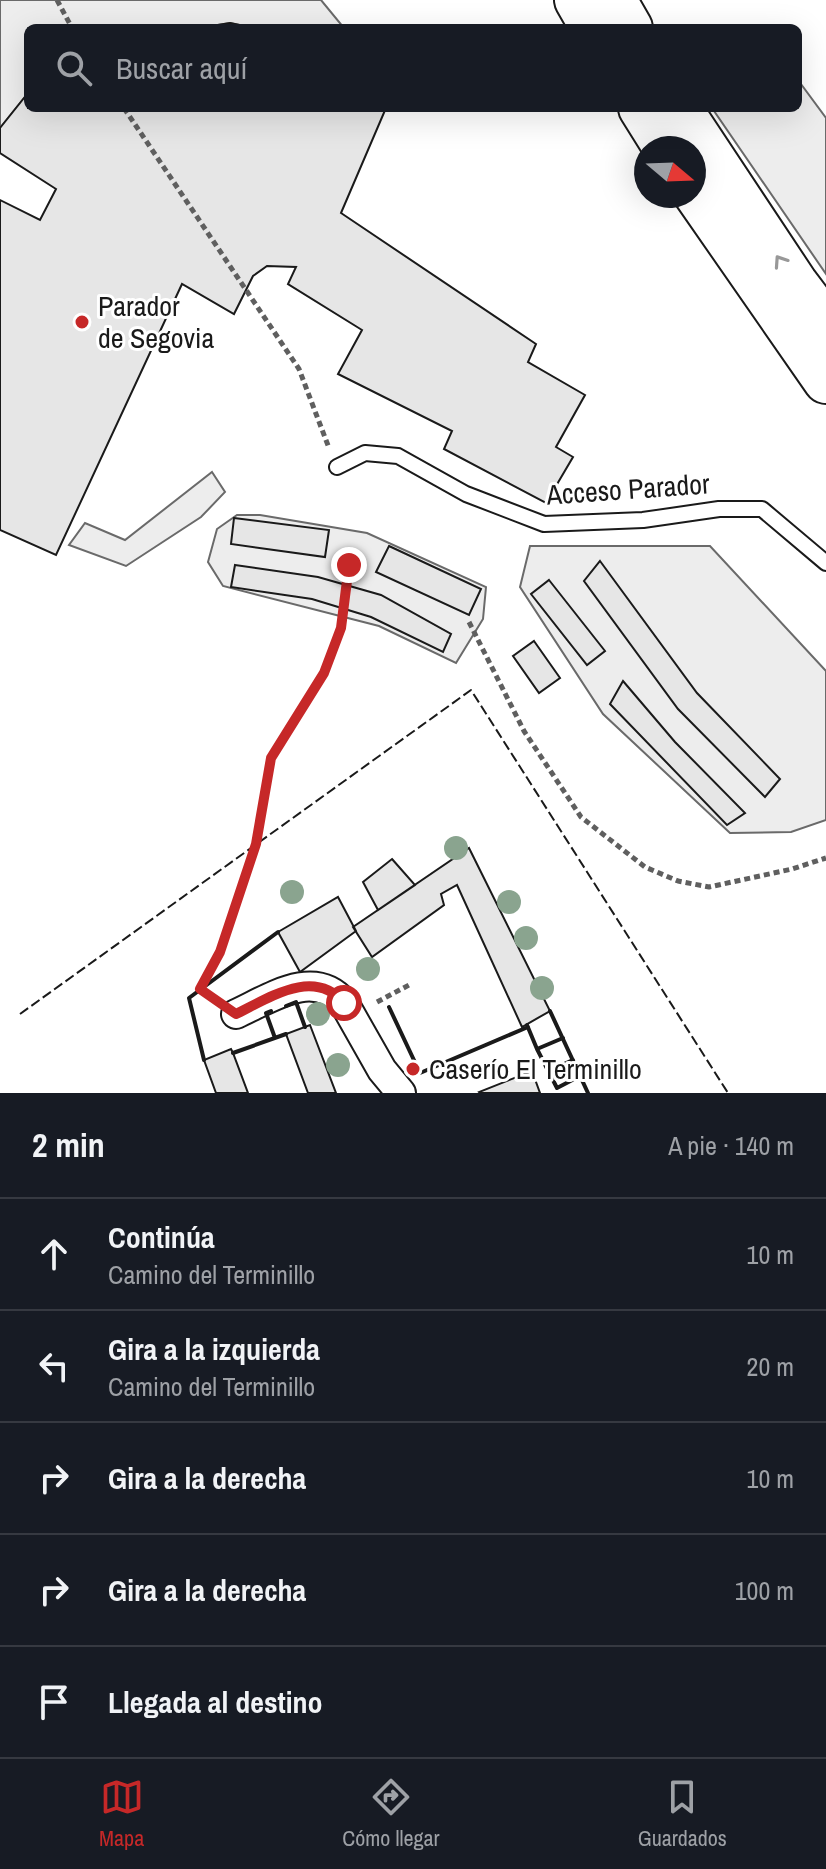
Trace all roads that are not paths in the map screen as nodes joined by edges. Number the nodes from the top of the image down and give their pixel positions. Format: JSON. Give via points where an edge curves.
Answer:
{"nodes":[{"id":1,"x":577,"y":0,"type":"edge"},
{"id":2,"x":614,"y":0,"type":"edge"},
{"id":3,"x":591,"y":24,"type":"edge"},
{"id":4,"x":628,"y":24,"type":"edge"},
{"id":5,"x":644,"y":112,"type":"edge"},
{"id":6,"x":682,"y":112,"type":"edge"},
{"id":7,"x":658,"y":136,"type":"edge"},
{"id":8,"x":706,"y":208,"type":"edge"},
{"id":9,"x":826,"y":324,"type":"edge"},
{"id":10,"x":826,"y":381,"type":"edge"},
{"id":11,"x":337,"y":467,"type":"road end"},
{"id":12,"x":826,"y":563,"type":"edge"},
{"id":13,"x":236,"y":1014,"type":"road end"},
{"id":14,"x":401,"y":1093,"type":"edge"}],
"edges":[{"from":1,"to":3,"type":"highway"},
{"from":2,"to":4,"type":"highway"},
{"from":5,"to":7,"type":"highway"},
{"from":9,"to":6,"type":"highway","one_way":true},
{"from":8,"to":10,"type":"highway"},
{"from":11,"to":12,"type":"lane","name":"Acceso Parador","via":[[365,453],[398,456],[466,494],[544,524],[762,509]]},
{"from":13,"to":14,"type":"street","via":[[291,988],[322,987],[344,1003]]}]}
